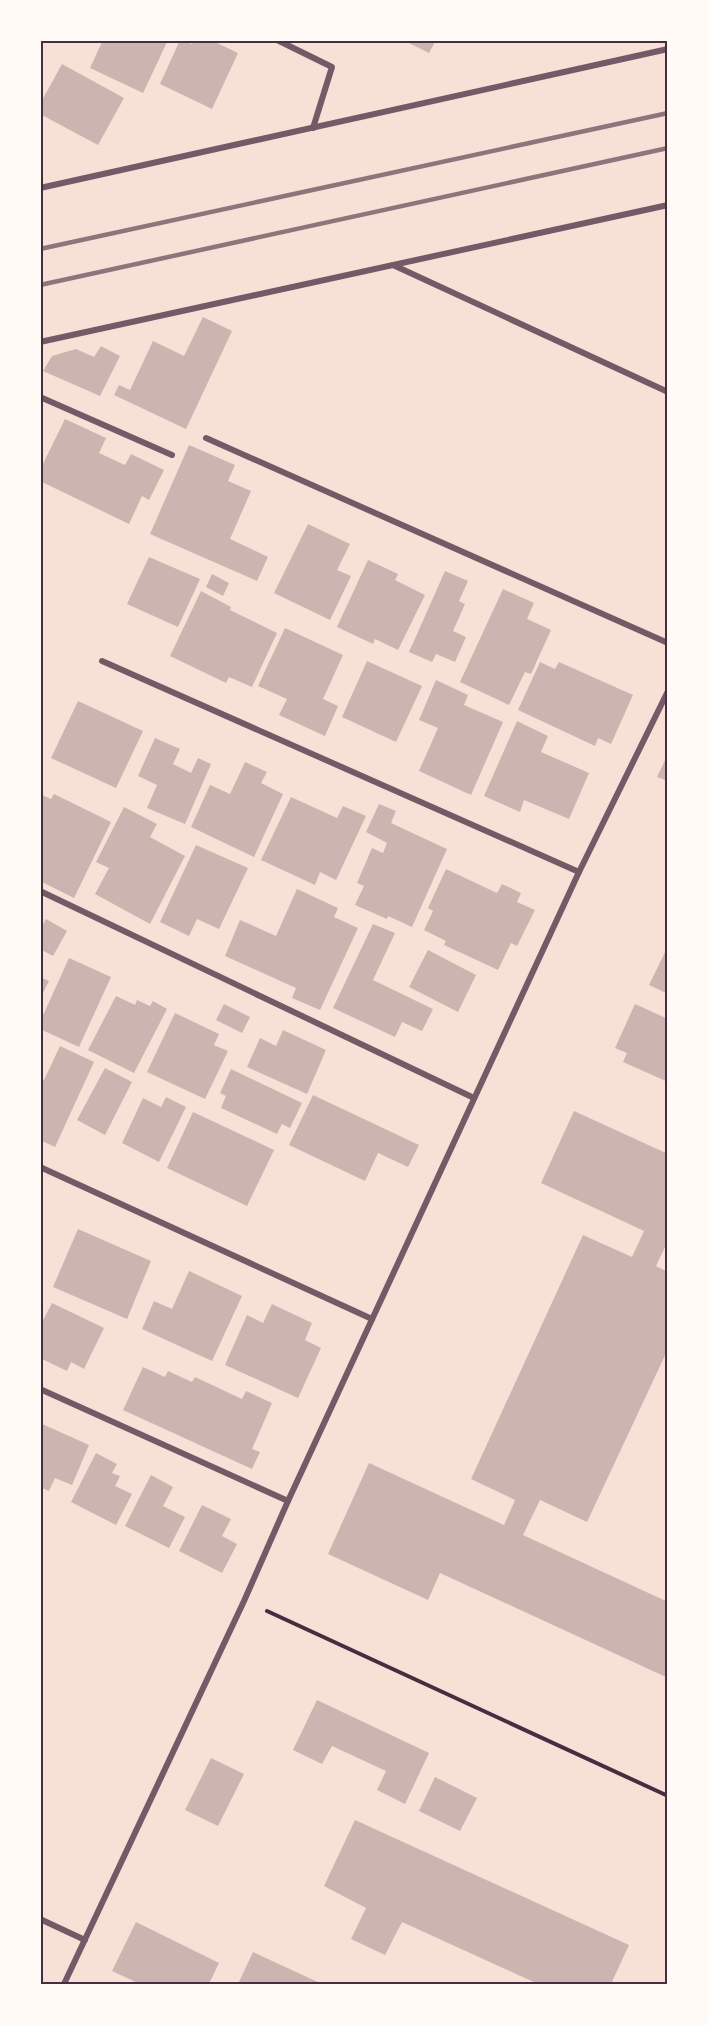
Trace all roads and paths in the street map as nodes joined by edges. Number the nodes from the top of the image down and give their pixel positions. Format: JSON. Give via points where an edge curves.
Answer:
{"nodes":[{"id":1,"x":277,"y":40,"type":"edge"},
{"id":2,"x":668,"y":48,"type":"edge"},
{"id":3,"x":313,"y":128,"type":"junction"},
{"id":4,"x":40,"y":188,"type":"edge"},
{"id":5,"x":668,"y":205,"type":"edge"},
{"id":6,"x":393,"y":265,"type":"junction"},
{"id":7,"x":40,"y":342,"type":"edge"},
{"id":8,"x":668,"y":392,"type":"edge"},
{"id":9,"x":40,"y":397,"type":"edge"},
{"id":10,"x":206,"y":438,"type":"dead end"},
{"id":11,"x":172,"y":456,"type":"dead end"},
{"id":12,"x":668,"y":643,"type":"edge"},
{"id":13,"x":102,"y":661,"type":"dead end"},
{"id":14,"x":668,"y":691,"type":"edge"},
{"id":15,"x":579,"y":872,"type":"junction"},
{"id":16,"x":40,"y":891,"type":"edge"},
{"id":17,"x":474,"y":1098,"type":"junction"},
{"id":18,"x":40,"y":1167,"type":"edge"},
{"id":19,"x":372,"y":1319,"type":"junction"},
{"id":20,"x":40,"y":1389,"type":"edge"},
{"id":21,"x":288,"y":1501,"type":"junction"},
{"id":22,"x":244,"y":1601,"type":"junction"},
{"id":23,"x":668,"y":1796,"type":"edge"},
{"id":24,"x":40,"y":1918,"type":"edge"},
{"id":25,"x":85,"y":1940,"type":"junction"},
{"id":26,"x":64,"y":1984,"type":"edge"}],
"edges":[{"from":1,"to":3,"type":"street","via":[[332,67]]},
{"from":2,"to":3,"type":"street"},
{"from":3,"to":4,"type":"street"},
{"from":5,"to":6,"type":"street"},
{"from":6,"to":7,"type":"street"},
{"from":6,"to":8,"type":"street"},
{"from":9,"to":11,"type":"street"},
{"from":10,"to":12,"type":"street"},
{"from":13,"to":15,"type":"street"},
{"from":14,"to":15,"type":"street"},
{"from":15,"to":17,"type":"street"},
{"from":16,"to":17,"type":"street"},
{"from":17,"to":19,"type":"street"},
{"from":18,"to":19,"type":"street"},
{"from":19,"to":21,"type":"street"},
{"from":20,"to":21,"type":"street"},
{"from":21,"to":22,"type":"street"},
{"from":22,"to":23,"type":"path"},
{"from":22,"to":25,"type":"street"},
{"from":24,"to":25,"type":"street"},
{"from":25,"to":26,"type":"street"}]}
